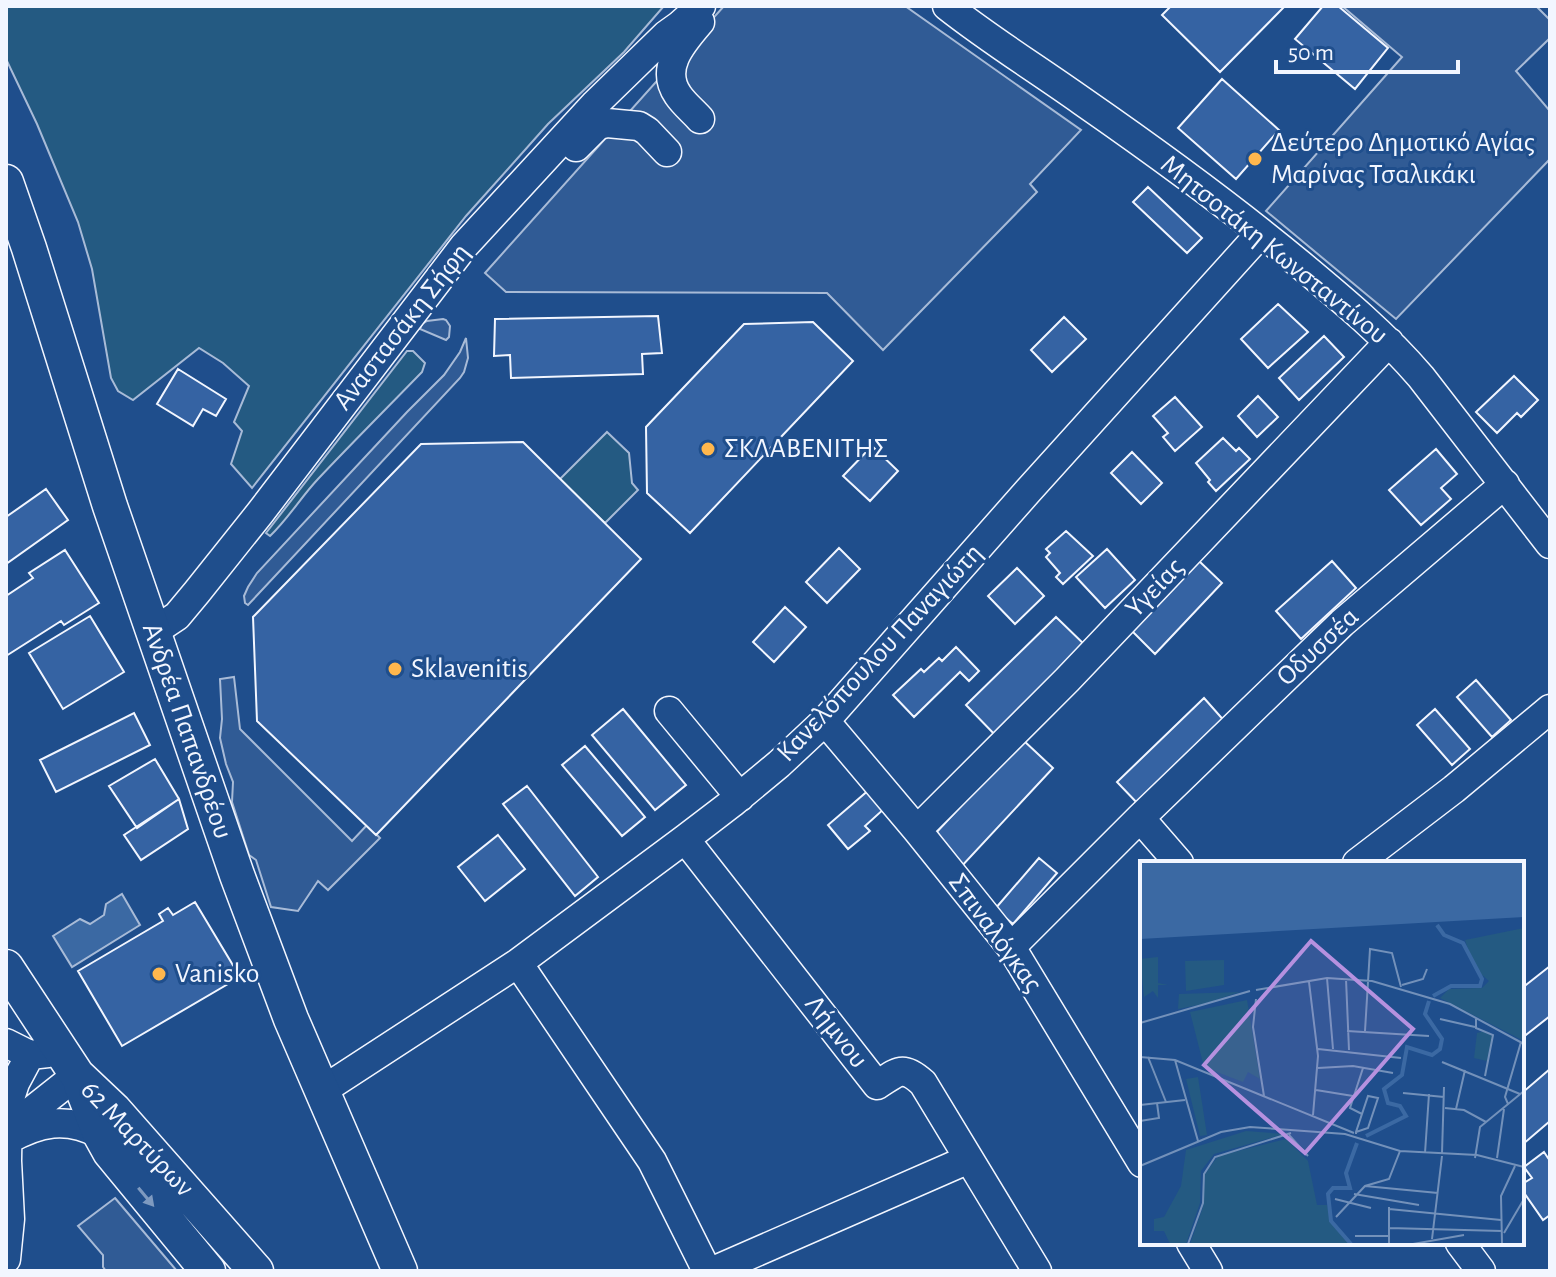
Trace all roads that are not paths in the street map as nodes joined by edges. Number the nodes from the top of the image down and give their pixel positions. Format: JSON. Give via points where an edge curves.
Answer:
{"nodes":[{"id":1,"x":680,"y":6,"type":"edge"},
{"id":2,"x":947,"y":6,"type":"edge"},
{"id":3,"x":710,"y":7,"type":"edge"},
{"id":4,"x":666,"y":35,"type":"junction"},
{"id":5,"x":700,"y":119,"type":"dead end"},
{"id":6,"x":667,"y":152,"type":"dead end"},
{"id":7,"x":6,"y":182,"type":"edge"},
{"id":8,"x":1261,"y":233,"type":"junction"},
{"id":9,"x":460,"y":277,"type":"dead end"},
{"id":10,"x":1389,"y":342,"type":"junction"},
{"id":11,"x":1505,"y":484,"type":"junction"},
{"id":12,"x":1550,"y":544,"type":"edge"},
{"id":13,"x":153,"y":632,"type":"junction"},
{"id":14,"x":1550,"y":709,"type":"edge"},
{"id":15,"x":669,"y":711,"type":"dead end"},
{"id":16,"x":825,"y":721,"type":"junction"},
{"id":17,"x":740,"y":797,"type":"junction"},
{"id":18,"x":1140,"y":818,"type":"junction"},
{"id":19,"x":917,"y":830,"type":"junction"},
{"id":20,"x":685,"y":839,"type":"junction"},
{"id":21,"x":1177,"y":861,"type":"edge"},
{"id":22,"x":1360,"y":861,"type":"edge"},
{"id":23,"x":1011,"y":947,"type":"junction"},
{"id":24,"x":518,"y":963,"type":"junction"},
{"id":25,"x":6,"y":967,"type":"edge"},
{"id":26,"x":43,"y":1056,"type":"edge"},
{"id":27,"x":323,"y":1090,"type":"junction"},
{"id":28,"x":100,"y":1134,"type":"junction"},
{"id":29,"x":7,"y":1140,"type":"edge"},
{"id":30,"x":969,"y":1159,"type":"junction"},
{"id":31,"x":1140,"y":1160,"type":"edge"},
{"id":32,"x":1192,"y":1245,"type":"edge"},
{"id":33,"x":1462,"y":1245,"type":"edge"},
{"id":34,"x":6,"y":1259,"type":"edge"},
{"id":35,"x":399,"y":1270,"type":"edge"},
{"id":36,"x":208,"y":1271,"type":"edge"},
{"id":37,"x":256,"y":1271,"type":"edge"},
{"id":38,"x":707,"y":1271,"type":"edge"},
{"id":39,"x":713,"y":1271,"type":"edge"},
{"id":40,"x":1037,"y":1271,"type":"edge"},
{"id":41,"x":1208,"y":1271,"type":"edge"},
{"id":42,"x":1481,"y":1271,"type":"edge"}],
"edges":[{"from":1,"to":4,"type":"street"},
{"from":2,"to":8,"type":"street","name":"Μητσοτάκη Κωνσταντίνου"},
{"from":3,"to":4,"type":"street"},
{"from":3,"to":5,"type":"street","via":[[683,43],[672,72],[678,95]]},
{"from":4,"to":13,"type":"street","name":"Αναστασάκη Σήφη","via":[[580,119],[464,246],[206,581],[177,616]]},
{"from":6,"to":9,"type":"street","via":[[639,126],[598,125]]},
{"from":7,"to":13,"type":"main road","name":"Ανδρέα Παπανδρέου"},
{"from":8,"to":10,"type":"street","name":"Μητσοτάκη Κωνσταντίνου"},
{"from":8,"to":16,"type":"street","name":"Κανελόπουλου Παναγιώτη"},
{"from":10,"to":11,"type":"street","name":"Μητσοτάκη Κωνσταντίνου"},
{"from":10,"to":19,"type":"street","name":"Υγείας"},
{"from":11,"to":12,"type":"street","name":"Μητσοτάκη Κωνσταντίνου"},
{"from":11,"to":18,"type":"street","name":"Οδυσσέα","via":[[1342,623]]},
{"from":13,"to":27,"type":"main road","name":"Ανδρέα Παπανδρέου","via":[[242,888]]},
{"from":14,"to":22,"type":"street"},
{"from":15,"to":17,"type":"street"},
{"from":16,"to":17,"type":"street","name":"Κανελόπουλου Παναγιώτη"},
{"from":16,"to":19,"type":"street","name":"Σπιναλόγκας"},
{"from":17,"to":20,"type":"street","name":"Κανελόπουλου Παναγιώτη"},
{"from":18,"to":21,"type":"street"},
{"from":18,"to":23,"type":"street","name":"Οδυσσέα"},
{"from":19,"to":23,"type":"street","name":"Σπιναλόγκας"},
{"from":20,"to":24,"type":"street","name":"Κανελόπουλου Παναγιώτη"},
{"from":20,"to":30,"type":"street","name":"Λήμνου","via":[[877,1085],[897,1073],[911,1072]]},
{"from":23,"to":31,"type":"street","name":"Σπιναλόγκας"},
{"from":24,"to":27,"type":"street","name":"Κανελόπουλου Παναγιώτη"},
{"from":24,"to":38,"type":"street","via":[[652,1161]]},
{"from":25,"to":26,"type":"main road"},
{"from":26,"to":28,"type":"main road","name":"62 Μαρτύρων"},
{"from":26,"to":29,"type":"street","via":[[29,1113]]},
{"from":26,"to":29,"type":"street","via":[[15,1083],[8,1104]]},
{"from":26,"to":37,"type":"main road","name":"62 Μαρτύρων","via":[[114,1110]]},
{"from":27,"to":35,"type":"main road","name":"Ανδρέα Παπανδρέου"},
{"from":28,"to":29,"type":"street","via":[[73,1123],[48,1124]]},
{"from":28,"to":36,"type":"main road","name":"62 Μαρτύρων","one_way":true},
{"from":29,"to":34,"type":"street"},
{"from":30,"to":39,"type":"street"},
{"from":30,"to":40,"type":"street","name":"Λήμνου"},
{"from":32,"to":41,"type":"street"},
{"from":33,"to":42,"type":"street"}]}
